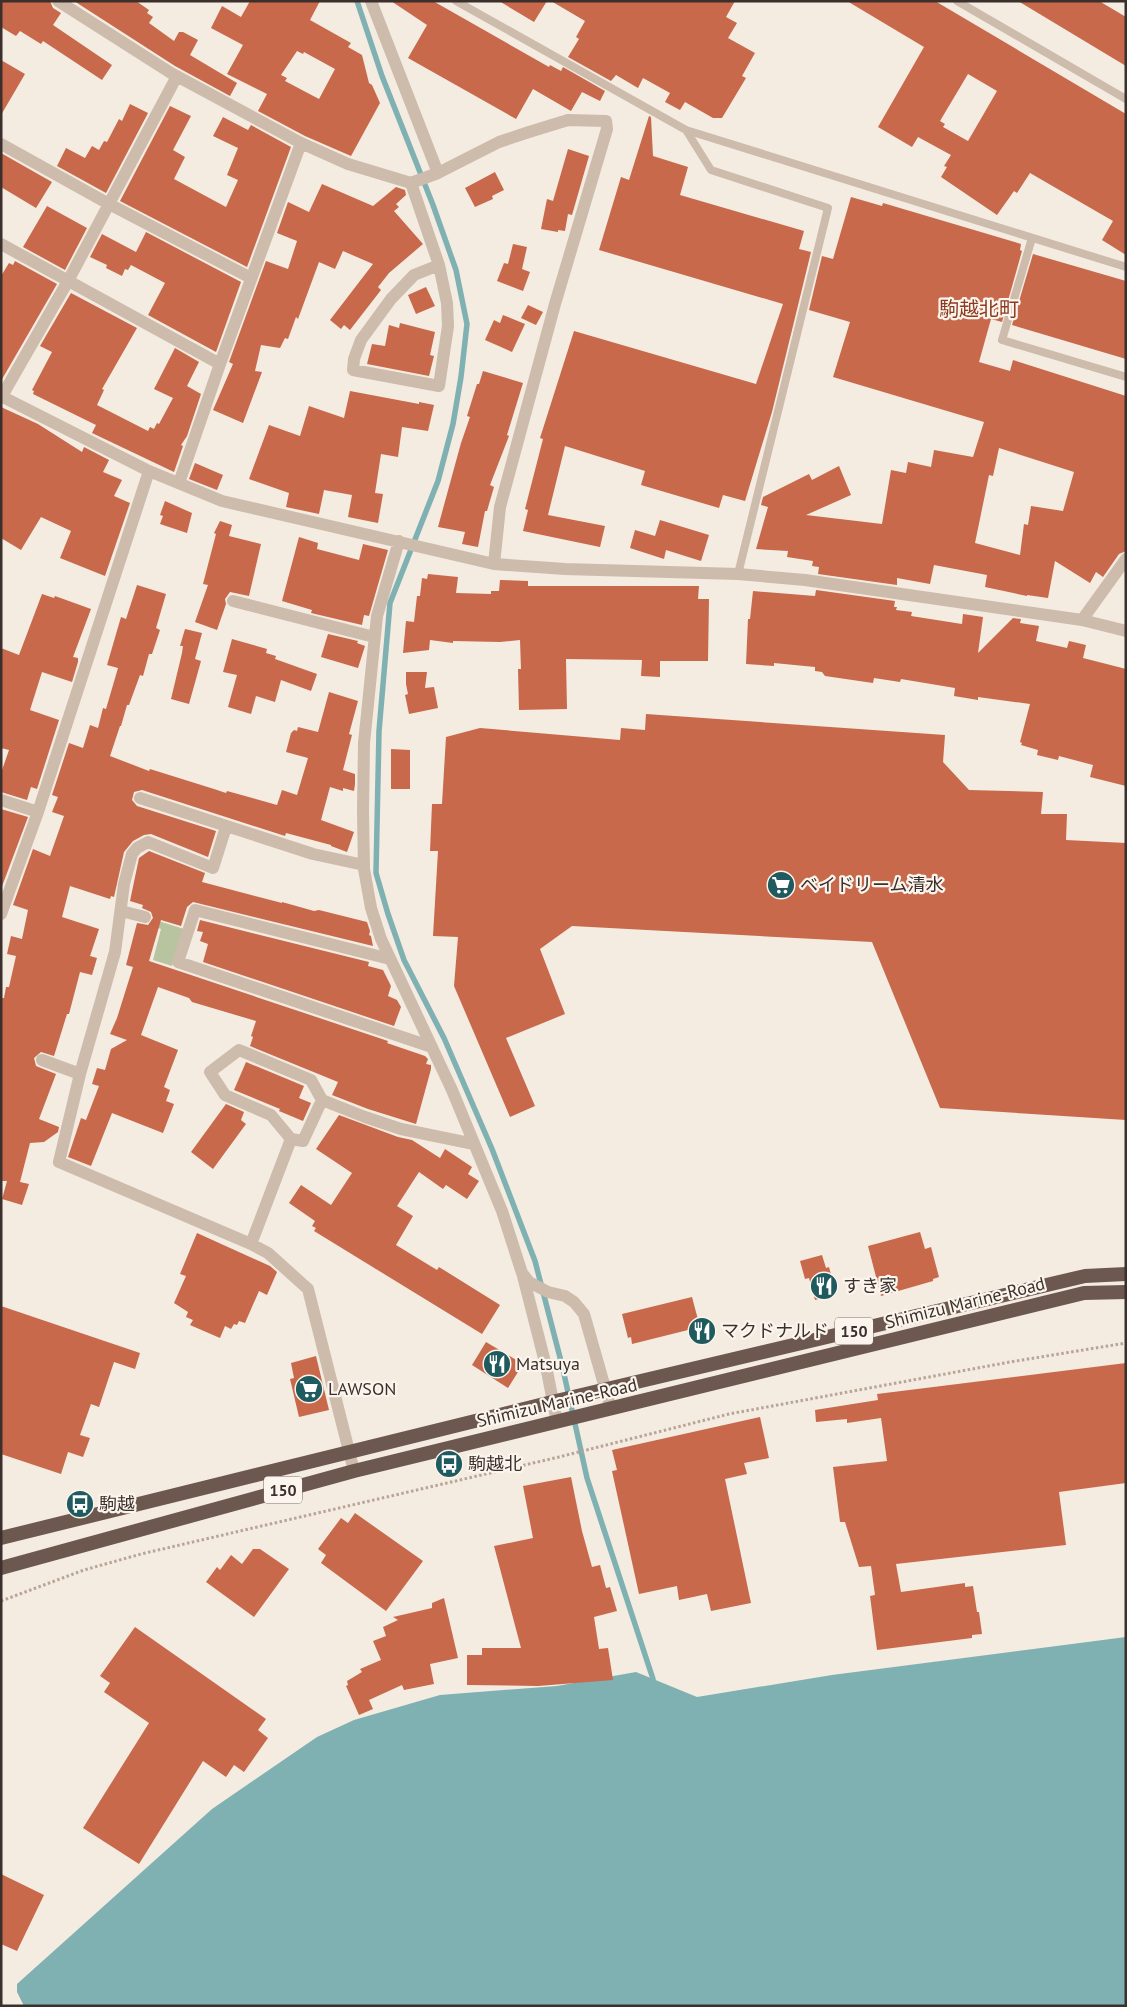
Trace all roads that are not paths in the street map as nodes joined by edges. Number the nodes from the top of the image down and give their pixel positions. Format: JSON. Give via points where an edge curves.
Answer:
{"nodes":[{"id":1,"x":58,"y":1,"type":"edge"},
{"id":2,"x":371,"y":1,"type":"edge"},
{"id":3,"x":456,"y":1,"type":"edge"},
{"id":4,"x":957,"y":1,"type":"edge"},
{"id":5,"x":177,"y":76,"type":"junction"},
{"id":6,"x":1126,"y":99,"type":"edge"},
{"id":7,"x":686,"y":130,"type":"junction"},
{"id":8,"x":302,"y":143,"type":"junction"},
{"id":9,"x":1,"y":144,"type":"edge"},
{"id":10,"x":438,"y":173,"type":"junction"},
{"id":11,"x":411,"y":183,"type":"junction"},
{"id":12,"x":109,"y":204,"type":"junction"},
{"id":13,"x":1032,"y":238,"type":"junction"},
{"id":14,"x":1,"y":244,"type":"edge"},
{"id":15,"x":439,"y":265,"type":"junction"},
{"id":16,"x":1126,"y":267,"type":"edge"},
{"id":17,"x":252,"y":278,"type":"junction"},
{"id":18,"x":68,"y":281,"type":"junction"},
{"id":19,"x":220,"y":364,"type":"junction"},
{"id":20,"x":1126,"y":377,"type":"edge"},
{"id":21,"x":1,"y":396,"type":"edge"},
{"id":22,"x":149,"y":470,"type":"junction"},
{"id":23,"x":180,"y":483,"type":"junction"},
{"id":24,"x":402,"y":542,"type":"junction"},
{"id":25,"x":1126,"y":559,"type":"edge"},
{"id":26,"x":494,"y":564,"type":"junction"},
{"id":27,"x":738,"y":574,"type":"junction"},
{"id":28,"x":233,"y":601,"type":"dead end"},
{"id":29,"x":1082,"y":620,"type":"junction"},
{"id":30,"x":1126,"y":631,"type":"edge"},
{"id":31,"x":374,"y":637,"type":"junction"},
{"id":32,"x":140,"y":798,"type":"dead end"},
{"id":33,"x":1,"y":800,"type":"edge"},
{"id":34,"x":38,"y":812,"type":"junction"},
{"id":35,"x":226,"y":827,"type":"junction"},
{"id":36,"x":364,"y":865,"type":"junction"},
{"id":37,"x":121,"y":911,"type":"junction"},
{"id":38,"x":1,"y":914,"type":"edge"},
{"id":39,"x":145,"y":917,"type":"dead end"},
{"id":40,"x":390,"y":959,"type":"junction"},
{"id":41,"x":432,"y":1047,"type":"junction"},
{"id":42,"x":42,"y":1060,"type":"dead end"},
{"id":43,"x":80,"y":1074,"type":"junction"},
{"id":44,"x":322,"y":1100,"type":"junction"},
{"id":45,"x":291,"y":1139,"type":"junction"},
{"id":46,"x":474,"y":1144,"type":"junction"},
{"id":47,"x":251,"y":1244,"type":"junction"},
{"id":48,"x":1126,"y":1274,"type":"edge"},
{"id":49,"x":526,"y":1278,"type":"junction"},
{"id":50,"x":1126,"y":1292,"type":"edge"},
{"id":51,"x":606,"y":1390,"type":"junction"},
{"id":52,"x":558,"y":1401,"type":"junction"},
{"id":53,"x":611,"y":1409,"type":"junction"},
{"id":54,"x":562,"y":1421,"type":"junction"},
{"id":55,"x":349,"y":1452,"type":"junction"},
{"id":56,"x":354,"y":1471,"type":"junction"},
{"id":57,"x":1,"y":1538,"type":"edge"},
{"id":58,"x":1,"y":1568,"type":"edge"}],
"edges":[{"from":1,"to":5,"type":"street"},
{"from":2,"to":10,"type":"street"},
{"from":3,"to":7,"type":"lane"},
{"from":4,"to":6,"type":"lane"},
{"from":5,"to":8,"type":"street"},
{"from":5,"to":12,"type":"street"},
{"from":7,"to":13,"type":"lane"},
{"from":7,"to":27,"type":"lane","via":[[710,170],[828,208]]},
{"from":8,"to":11,"type":"street","via":[[348,164]]},
{"from":8,"to":17,"type":"street"},
{"from":9,"to":12,"type":"street"},
{"from":10,"to":11,"type":"street"},
{"from":10,"to":26,"type":"street","via":[[499,142],[529,132],[568,120],[606,121],[500,507]]},
{"from":11,"to":15,"type":"street"},
{"from":12,"to":17,"type":"street"},
{"from":12,"to":18,"type":"street"},
{"from":13,"to":16,"type":"lane"},
{"from":13,"to":20,"type":"lane","via":[[1002,340]]},
{"from":14,"to":18,"type":"street"},
{"from":15,"to":15,"type":"street","via":[[414,275],[391,299],[361,340],[353,370],[439,386],[448,326]]},
{"from":17,"to":19,"type":"street"},
{"from":18,"to":19,"type":"street"},
{"from":18,"to":21,"type":"street"},
{"from":19,"to":23,"type":"street"},
{"from":21,"to":22,"type":"street"},
{"from":22,"to":23,"type":"street"},
{"from":22,"to":34,"type":"street"},
{"from":23,"to":24,"type":"street","via":[[222,502]]},
{"from":24,"to":26,"type":"street"},
{"from":24,"to":31,"type":"street","via":[[377,616]]},
{"from":25,"to":29,"type":"street"},
{"from":26,"to":27,"type":"street"},
{"from":27,"to":29,"type":"street","via":[[805,580]]},
{"from":28,"to":31,"type":"street"},
{"from":29,"to":30,"type":"street"},
{"from":31,"to":36,"type":"street","via":[[364,743]]},
{"from":32,"to":35,"type":"street"},
{"from":33,"to":34,"type":"street"},
{"from":34,"to":38,"type":"street"},
{"from":35,"to":36,"type":"street","via":[[313,854]]},
{"from":35,"to":37,"type":"street","via":[[212,868],[148,842],[137,848],[132,854],[124,884]]},
{"from":36,"to":40,"type":"street","via":[[371,908]]},
{"from":37,"to":39,"type":"street"},
{"from":37,"to":43,"type":"street","via":[[115,952]]},
{"from":40,"to":41,"type":"street"},
{"from":40,"to":41,"type":"street","via":[[195,910],[178,962]]},
{"from":41,"to":46,"type":"street"},
{"from":42,"to":43,"type":"street"},
{"from":43,"to":47,"type":"street","via":[[59,1162]]},
{"from":44,"to":45,"type":"street","via":[[303,1141]]},
{"from":44,"to":45,"type":"street","via":[[311,1080],[239,1050],[210,1072],[225,1094],[271,1115]]},
{"from":44,"to":46,"type":"street","via":[[400,1129]]},
{"from":45,"to":47,"type":"street"},
{"from":46,"to":49,"type":"street"},
{"from":47,"to":55,"type":"street","via":[[268,1253],[308,1288]]},
{"from":48,"to":51,"type":"highway","name":"Shimizu Marine-Road","number":"150","via":[[1085,1276]]},
{"from":49,"to":51,"type":"street","via":[[548,1292],[565,1296],[584,1314]]},
{"from":49,"to":52,"type":"street","via":[[546,1366]]},
{"from":50,"to":53,"type":"highway","name":"Shimizu Marine-Road","number":"150","via":[[1084,1293]]},
{"from":51,"to":52,"type":"highway","name":"Shimizu Marine-Road","number":"150"},
{"from":51,"to":53,"type":"street"},
{"from":52,"to":54,"type":"street"},
{"from":52,"to":55,"type":"highway","name":"Shimizu Marine-Road","number":"150"},
{"from":53,"to":54,"type":"highway","name":"Shimizu Marine-Road","number":"150"},
{"from":54,"to":56,"type":"highway","name":"Shimizu Marine-Road","number":"150"},
{"from":55,"to":56,"type":"street"},
{"from":55,"to":57,"type":"highway","name":"Shimizu Marine-Road","number":"150"},
{"from":56,"to":58,"type":"highway","name":"Shimizu Marine-Road","number":"150"}]}
